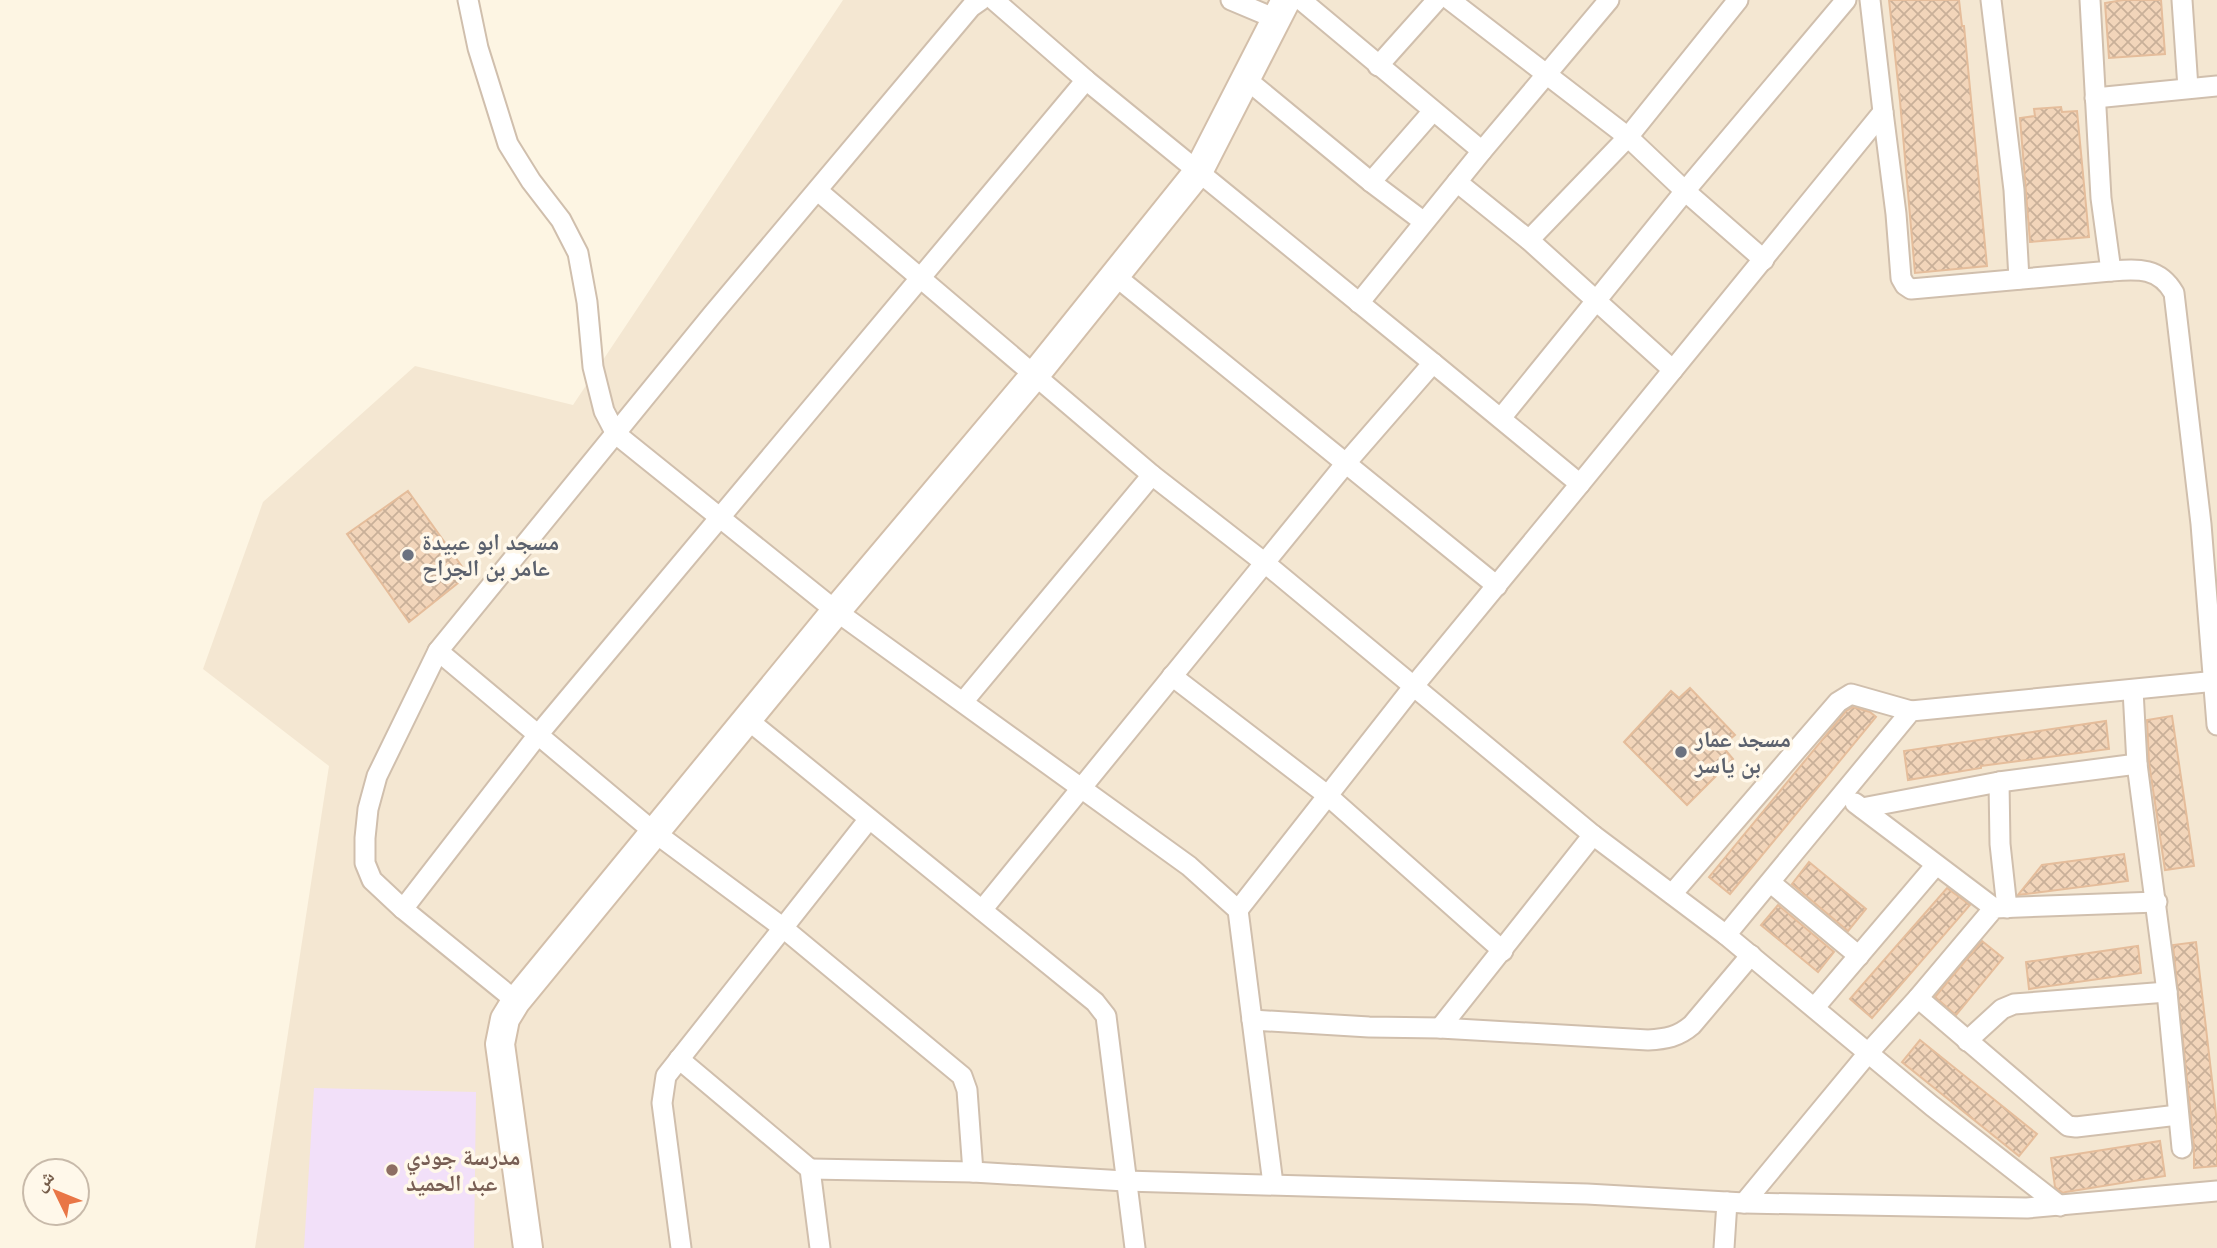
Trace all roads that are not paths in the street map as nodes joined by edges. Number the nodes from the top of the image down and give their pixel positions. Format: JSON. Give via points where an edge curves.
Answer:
{"nodes":[{"id":1,"x":468,"y":0,"type":"edge"},
{"id":2,"x":981,"y":0,"type":"edge"},
{"id":3,"x":994,"y":0,"type":"edge"},
{"id":4,"x":1231,"y":0,"type":"edge"},
{"id":5,"x":1301,"y":0,"type":"edge"},
{"id":6,"x":1437,"y":0,"type":"edge"},
{"id":7,"x":1450,"y":0,"type":"edge"},
{"id":8,"x":1609,"y":0,"type":"edge"},
{"id":9,"x":1738,"y":0,"type":"edge"},
{"id":10,"x":1846,"y":0,"type":"edge"},
{"id":11,"x":1870,"y":0,"type":"edge"},
{"id":12,"x":1991,"y":0,"type":"edge"},
{"id":13,"x":2090,"y":0,"type":"edge"},
{"id":14,"x":2182,"y":0,"type":"edge"},
{"id":15,"x":1281,"y":10,"type":"edge"},
{"id":16,"x":1378,"y":66,"type":"junction"},
{"id":17,"x":1547,"y":76,"type":"junction"},
{"id":18,"x":1246,"y":79,"type":"junction"},
{"id":19,"x":1086,"y":80,"type":"junction"},
{"id":20,"x":2217,"y":86,"type":"edge"},
{"id":21,"x":2188,"y":88,"type":"junction"},
{"id":22,"x":2095,"y":98,"type":"junction"},
{"id":23,"x":1433,"y":111,"type":"junction"},
{"id":24,"x":1882,"y":112,"type":"junction"},
{"id":25,"x":1628,"y":137,"type":"junction"},
{"id":26,"x":1482,"y":151,"type":"junction"},
{"id":27,"x":1198,"y":172,"type":"junction"},
{"id":28,"x":1371,"y":182,"type":"junction"},
{"id":29,"x":1457,"y":182,"type":"junction"},
{"id":30,"x":818,"y":191,"type":"junction"},
{"id":31,"x":1685,"y":191,"type":"junction"},
{"id":32,"x":1424,"y":222,"type":"junction"},
{"id":33,"x":1530,"y":240,"type":"junction"},
{"id":34,"x":1764,"y":260,"type":"junction"},
{"id":35,"x":2111,"y":271,"type":"junction"},
{"id":36,"x":1114,"y":275,"type":"junction"},
{"id":37,"x":919,"y":278,"type":"junction"},
{"id":38,"x":2019,"y":279,"type":"junction"},
{"id":39,"x":1596,"y":300,"type":"junction"},
{"id":40,"x":1359,"y":303,"type":"junction"},
{"id":41,"x":1433,"y":363,"type":"junction"},
{"id":42,"x":1673,"y":370,"type":"junction"},
{"id":43,"x":1034,"y":376,"type":"junction"},
{"id":44,"x":1501,"y":418,"type":"junction"},
{"id":45,"x":616,"y":434,"type":"junction"},
{"id":46,"x":1346,"y":463,"type":"junction"},
{"id":47,"x":1152,"y":475,"type":"junction"},
{"id":48,"x":1580,"y":484,"type":"junction"},
{"id":49,"x":720,"y":519,"type":"junction"},
{"id":50,"x":1265,"y":562,"type":"junction"},
{"id":51,"x":1497,"y":586,"type":"junction"},
{"id":52,"x":836,"y":611,"type":"junction"},
{"id":53,"x":438,"y":651,"type":"junction"},
{"id":54,"x":1172,"y":676,"type":"junction"},
{"id":55,"x":2215,"y":681,"type":"edge"},
{"id":56,"x":1413,"y":687,"type":"junction"},
{"id":57,"x":2133,"y":690,"type":"junction"},
{"id":58,"x":964,"y":702,"type":"junction"},
{"id":59,"x":1911,"y":711,"type":"junction"},
{"id":60,"x":748,"y":720,"type":"junction"},
{"id":61,"x":2217,"y":725,"type":"edge"},
{"id":62,"x":537,"y":736,"type":"junction"},
{"id":63,"x":2137,"y":764,"type":"junction"},
{"id":64,"x":1999,"y":782,"type":"junction"},
{"id":65,"x":1082,"y":787,"type":"junction"},
{"id":66,"x":1327,"y":795,"type":"junction"},
{"id":67,"x":1844,"y":795,"type":"junction"},
{"id":68,"x":1862,"y":808,"type":"junction"},
{"id":69,"x":869,"y":819,"type":"junction"},
{"id":70,"x":654,"y":832,"type":"junction"},
{"id":71,"x":1593,"y":835,"type":"junction"},
{"id":72,"x":1937,"y":865,"type":"junction"},
{"id":73,"x":1770,"y":883,"type":"junction"},
{"id":74,"x":1672,"y":894,"type":"junction"},
{"id":75,"x":2157,"y":902,"type":"junction"},
{"id":76,"x":2000,"y":908,"type":"junction"},
{"id":77,"x":402,"y":909,"type":"junction"},
{"id":78,"x":982,"y":910,"type":"junction"},
{"id":79,"x":1238,"y":910,"type":"junction"},
{"id":80,"x":782,"y":927,"type":"junction"},
{"id":81,"x":1726,"y":935,"type":"junction"},
{"id":82,"x":1503,"y":951,"type":"junction"},
{"id":83,"x":1751,"y":955,"type":"junction"},
{"id":84,"x":1859,"y":956,"type":"junction"},
{"id":85,"x":2167,"y":992,"type":"junction"},
{"id":86,"x":1918,"y":998,"type":"junction"},
{"id":87,"x":516,"y":1000,"type":"junction"},
{"id":88,"x":1815,"y":1007,"type":"junction"},
{"id":89,"x":1252,"y":1020,"type":"junction"},
{"id":90,"x":1440,"y":1028,"type":"junction"},
{"id":91,"x":1967,"y":1041,"type":"junction"},
{"id":92,"x":1869,"y":1052,"type":"junction"},
{"id":93,"x":679,"y":1059,"type":"junction"},
{"id":94,"x":2178,"y":1115,"type":"junction"},
{"id":95,"x":2182,"y":1148,"type":"dead end"},
{"id":96,"x":810,"y":1169,"type":"junction"},
{"id":97,"x":973,"y":1172,"type":"junction"},
{"id":98,"x":1125,"y":1181,"type":"junction"},
{"id":99,"x":1273,"y":1184,"type":"junction"},
{"id":100,"x":2217,"y":1191,"type":"edge"},
{"id":101,"x":1735,"y":1203,"type":"junction"},
{"id":102,"x":2060,"y":1206,"type":"junction"},
{"id":103,"x":528,"y":1248,"type":"edge"},
{"id":104,"x":681,"y":1248,"type":"edge"},
{"id":105,"x":820,"y":1248,"type":"edge"},
{"id":106,"x":1135,"y":1248,"type":"edge"},
{"id":107,"x":1724,"y":1248,"type":"edge"}],
"edges":[{"from":1,"to":45,"type":"street","via":[[508,144],[561,220],[578,253],[593,367],[604,411]]},
{"from":2,"to":30,"type":"street"},
{"from":3,"to":19,"type":"street"},
{"from":4,"to":15,"type":"street"},
{"from":5,"to":16,"type":"street"},
{"from":6,"to":16,"type":"street"},
{"from":7,"to":17,"type":"street"},
{"from":8,"to":17,"type":"street"},
{"from":9,"to":25,"type":"street"},
{"from":10,"to":31,"type":"street"},
{"from":11,"to":24,"type":"street"},
{"from":12,"to":38,"type":"street","via":[[2014,190]]},
{"from":13,"to":22,"type":"street"},
{"from":14,"to":21,"type":"street"},
{"from":15,"to":18,"type":"main road"},
{"from":16,"to":23,"type":"street"},
{"from":17,"to":25,"type":"street"},
{"from":17,"to":26,"type":"street"},
{"from":18,"to":27,"type":"main road"},
{"from":18,"to":28,"type":"street"},
{"from":19,"to":27,"type":"street"},
{"from":19,"to":37,"type":"street"},
{"from":20,"to":21,"type":"street"},
{"from":21,"to":22,"type":"street"},
{"from":22,"to":35,"type":"street"},
{"from":23,"to":26,"type":"street"},
{"from":23,"to":28,"type":"street"},
{"from":24,"to":34,"type":"street"},
{"from":24,"to":38,"type":"street","via":[[1905,285],[1911,289]]},
{"from":25,"to":31,"type":"street"},
{"from":25,"to":33,"type":"street"},
{"from":26,"to":29,"type":"street"},
{"from":27,"to":36,"type":"main road"},
{"from":27,"to":40,"type":"street"},
{"from":28,"to":32,"type":"street"},
{"from":29,"to":32,"type":"street"},
{"from":29,"to":33,"type":"street"},
{"from":30,"to":37,"type":"street"},
{"from":30,"to":45,"type":"street"},
{"from":31,"to":34,"type":"street"},
{"from":31,"to":39,"type":"street"},
{"from":32,"to":40,"type":"street"},
{"from":33,"to":39,"type":"street"},
{"from":34,"to":42,"type":"street"},
{"from":35,"to":38,"type":"street"},
{"from":35,"to":55,"type":"street","via":[[2154,273],[2167,280],[2174,293]]},
{"from":36,"to":43,"type":"main road"},
{"from":36,"to":46,"type":"street"},
{"from":37,"to":43,"type":"street"},
{"from":37,"to":49,"type":"street"},
{"from":39,"to":42,"type":"street"},
{"from":39,"to":44,"type":"street"},
{"from":40,"to":41,"type":"street"},
{"from":41,"to":44,"type":"street"},
{"from":41,"to":46,"type":"street"},
{"from":42,"to":48,"type":"street"},
{"from":43,"to":47,"type":"street"},
{"from":43,"to":52,"type":"main road"},
{"from":44,"to":48,"type":"street"},
{"from":45,"to":49,"type":"street"},
{"from":45,"to":53,"type":"street"},
{"from":46,"to":50,"type":"street"},
{"from":46,"to":51,"type":"street"},
{"from":47,"to":50,"type":"street"},
{"from":47,"to":58,"type":"street"},
{"from":48,"to":51,"type":"street"},
{"from":49,"to":52,"type":"street"},
{"from":49,"to":62,"type":"street"},
{"from":50,"to":54,"type":"street"},
{"from":50,"to":56,"type":"street"},
{"from":51,"to":56,"type":"street"},
{"from":52,"to":58,"type":"street"},
{"from":52,"to":60,"type":"main road"},
{"from":53,"to":62,"type":"street"},
{"from":53,"to":77,"type":"street","via":[[377,776],[368,810],[365,863],[372,880]]},
{"from":54,"to":65,"type":"street"},
{"from":54,"to":66,"type":"street"},
{"from":55,"to":57,"type":"street"},
{"from":55,"to":61,"type":"street"},
{"from":56,"to":66,"type":"street"},
{"from":56,"to":71,"type":"street"},
{"from":57,"to":59,"type":"street"},
{"from":57,"to":63,"type":"street"},
{"from":58,"to":65,"type":"street"},
{"from":59,"to":67,"type":"street"},
{"from":59,"to":74,"type":"street","via":[[1851,694],[1838,702]]},
{"from":60,"to":69,"type":"street"},
{"from":60,"to":70,"type":"main road"},
{"from":62,"to":70,"type":"street"},
{"from":62,"to":77,"type":"street"},
{"from":63,"to":64,"type":"street"},
{"from":63,"to":75,"type":"street"},
{"from":64,"to":68,"type":"street"},
{"from":64,"to":76,"type":"street"},
{"from":65,"to":78,"type":"street"},
{"from":65,"to":79,"type":"street","via":[[1189,866]]},
{"from":66,"to":79,"type":"street"},
{"from":66,"to":82,"type":"street"},
{"from":67,"to":68,"type":"street"},
{"from":67,"to":73,"type":"street"},
{"from":68,"to":72,"type":"street"},
{"from":69,"to":78,"type":"street"},
{"from":69,"to":80,"type":"street"},
{"from":70,"to":80,"type":"street"},
{"from":70,"to":87,"type":"main road"},
{"from":71,"to":74,"type":"street"},
{"from":71,"to":82,"type":"street"},
{"from":72,"to":76,"type":"street"},
{"from":72,"to":84,"type":"street"},
{"from":73,"to":81,"type":"street"},
{"from":73,"to":84,"type":"street"},
{"from":74,"to":81,"type":"street"},
{"from":75,"to":76,"type":"street"},
{"from":75,"to":85,"type":"street"},
{"from":76,"to":86,"type":"street"},
{"from":77,"to":87,"type":"street"},
{"from":78,"to":98,"type":"street","via":[[1106,1016]]},
{"from":79,"to":89,"type":"street"},
{"from":80,"to":93,"type":"street"},
{"from":80,"to":97,"type":"street","via":[[962,1076],[968,1090]]},
{"from":81,"to":83,"type":"street"},
{"from":82,"to":90,"type":"street"},
{"from":83,"to":88,"type":"street"},
{"from":83,"to":90,"type":"street","via":[[1692,1025],[1668,1039]]},
{"from":84,"to":88,"type":"street"},
{"from":85,"to":91,"type":"street","via":[[2014,1004],[2001,1009]]},
{"from":85,"to":94,"type":"street"},
{"from":86,"to":91,"type":"street"},
{"from":86,"to":92,"type":"street"},
{"from":87,"to":103,"type":"main road","via":[[505,1018],[500,1044]]},
{"from":88,"to":92,"type":"street"},
{"from":89,"to":90,"type":"street"},
{"from":89,"to":99,"type":"street"},
{"from":91,"to":94,"type":"street","via":[[2068,1126]]},
{"from":92,"to":101,"type":"street"},
{"from":92,"to":102,"type":"street"},
{"from":93,"to":96,"type":"street"},
{"from":93,"to":104,"type":"street","via":[[666,1076],[662,1103]]},
{"from":94,"to":95,"type":"street"},
{"from":96,"to":97,"type":"street"},
{"from":96,"to":105,"type":"street"},
{"from":97,"to":98,"type":"street"},
{"from":98,"to":99,"type":"street"},
{"from":98,"to":106,"type":"street"},
{"from":99,"to":101,"type":"street"},
{"from":100,"to":102,"type":"street"},
{"from":101,"to":102,"type":"street"},
{"from":101,"to":107,"type":"street"}]}
